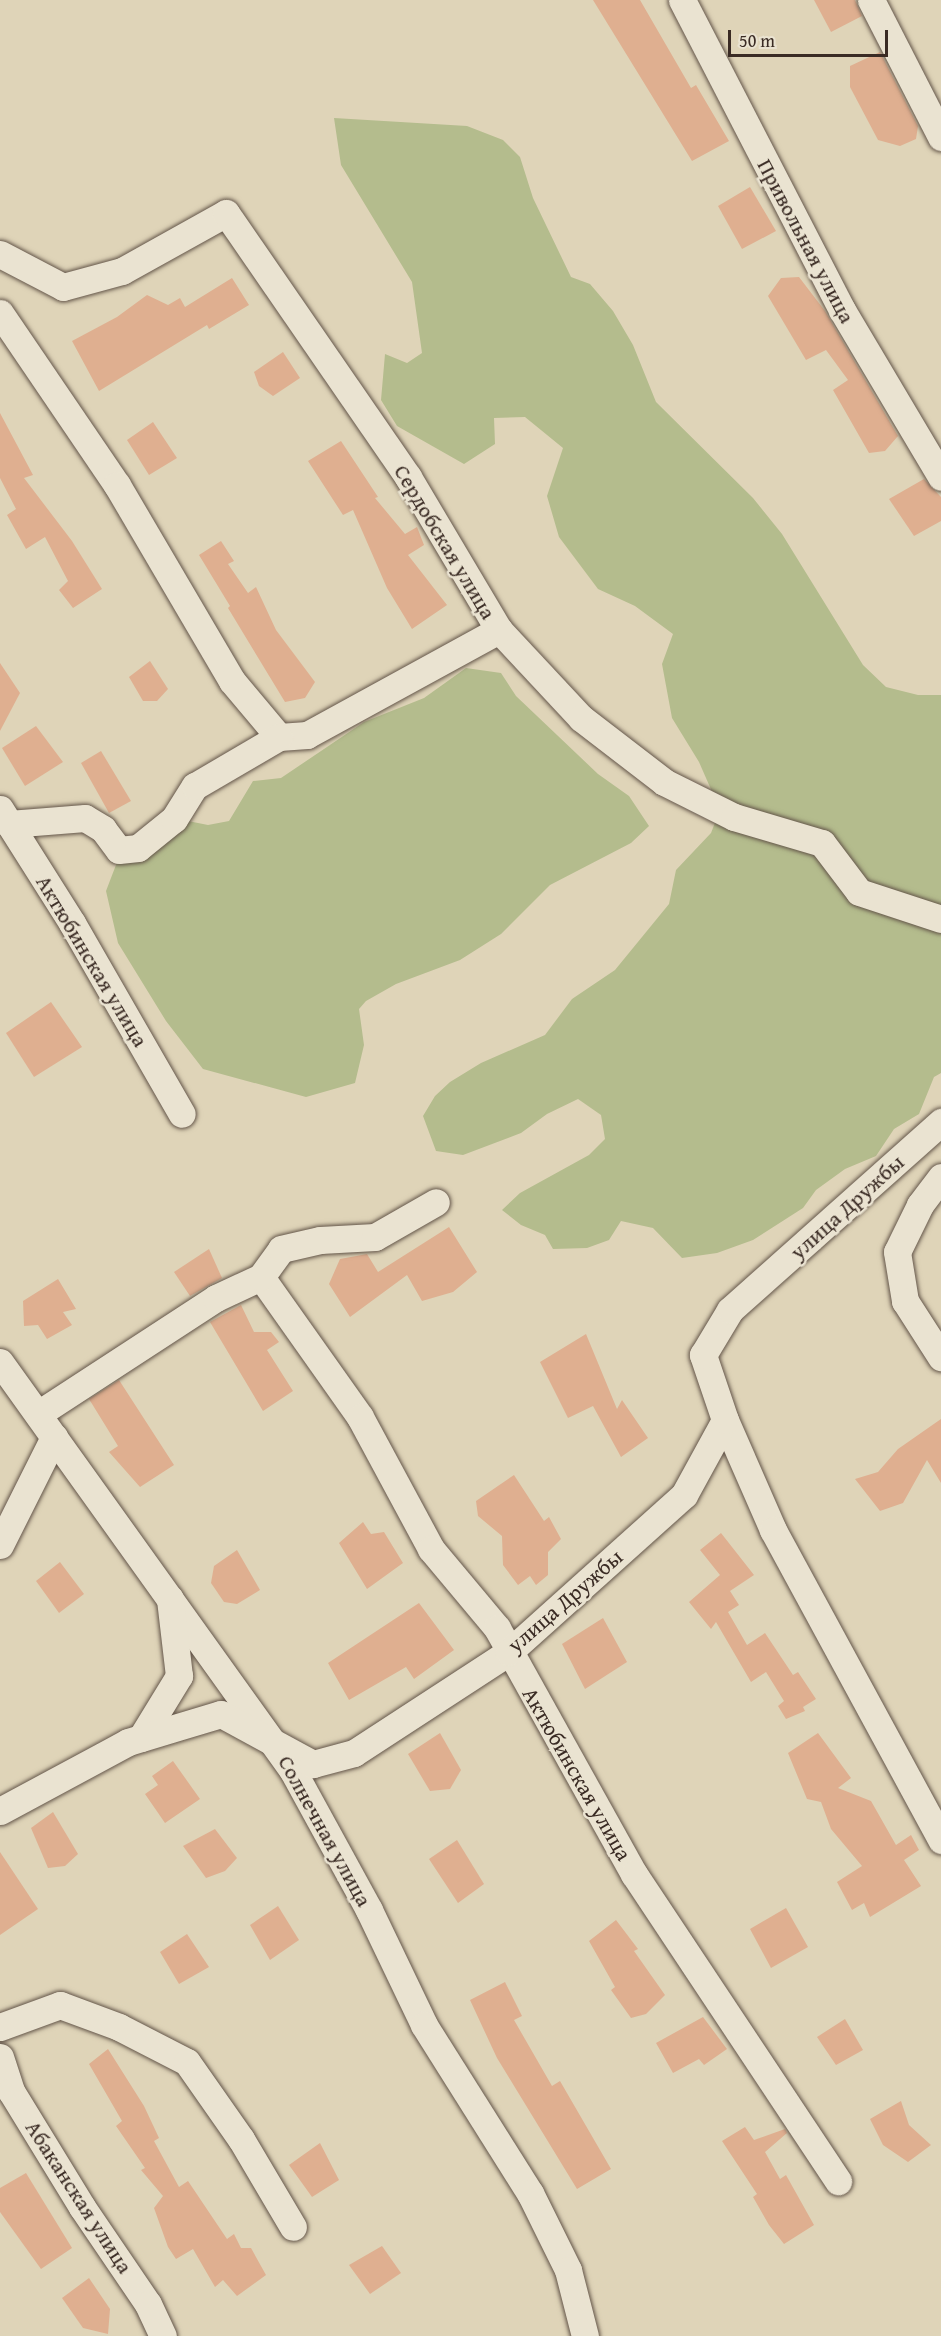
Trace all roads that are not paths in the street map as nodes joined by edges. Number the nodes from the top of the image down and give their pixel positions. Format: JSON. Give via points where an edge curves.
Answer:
{"nodes":[{"id":1,"x":682,"y":0,"type":"edge"},
{"id":2,"x":871,"y":0,"type":"edge"},
{"id":3,"x":941,"y":137,"type":"edge"},
{"id":4,"x":0,"y":254,"type":"edge"},
{"id":5,"x":0,"y":313,"type":"edge"},
{"id":6,"x":941,"y":477,"type":"edge"},
{"id":7,"x":499,"y":630,"type":"junction"},
{"id":8,"x":279,"y":738,"type":"junction"},
{"id":9,"x":5,"y":817,"type":"edge"},
{"id":10,"x":941,"y":919,"type":"edge"},
{"id":11,"x":182,"y":1114,"type":"dead end"},
{"id":12,"x":941,"y":1122,"type":"edge"},
{"id":13,"x":941,"y":1177,"type":"edge"},
{"id":14,"x":436,"y":1202,"type":"dead end"},
{"id":15,"x":261,"y":1277,"type":"junction"},
{"id":16,"x":941,"y":1357,"type":"edge"},
{"id":17,"x":0,"y":1362,"type":"edge"},
{"id":18,"x":38,"y":1414,"type":"junction"},
{"id":19,"x":725,"y":1420,"type":"junction"},
{"id":20,"x":54,"y":1437,"type":"junction"},
{"id":21,"x":0,"y":1545,"type":"edge"},
{"id":22,"x":170,"y":1598,"type":"junction"},
{"id":23,"x":509,"y":1652,"type":"junction"},
{"id":24,"x":141,"y":1738,"type":"junction"},
{"id":25,"x":274,"y":1741,"type":"junction"},
{"id":26,"x":0,"y":1811,"type":"edge"},
{"id":27,"x":941,"y":1840,"type":"edge"},
{"id":28,"x":0,"y":2027,"type":"edge"},
{"id":29,"x":0,"y":2056,"type":"edge"},
{"id":30,"x":838,"y":2181,"type":"dead end"},
{"id":31,"x":293,"y":2227,"type":"dead end"},
{"id":32,"x":163,"y":2336,"type":"edge"},
{"id":33,"x":585,"y":2336,"type":"edge"}],
"edges":[{"from":1,"to":6,"type":"street","name":"Привольная улица","via":[[842,310]]},
{"from":2,"to":3,"type":"street"},
{"from":4,"to":7,"type":"street","name":"Сердобская улица","via":[[63,287],[122,271],[226,213],[408,477]]},
{"from":5,"to":8,"type":"street","via":[[117,485],[232,681]]},
{"from":7,"to":8,"type":"street","via":[[307,735]]},
{"from":7,"to":10,"type":"street","name":"Сердобская улица","via":[[581,718],[664,782],[734,817],[822,843],[859,892]]},
{"from":8,"to":9,"type":"street","via":[[195,786],[174,819],[138,848],[118,850],[103,829],[85,818]]},
{"from":9,"to":11,"type":"street","name":"Актюбинская улица","via":[[72,923]]},
{"from":12,"to":19,"type":"street","name":"улица Дружбы","via":[[730,1310],[703,1355]]},
{"from":13,"to":16,"type":"street","via":[[920,1204],[897,1252],[905,1301]]},
{"from":14,"to":15,"type":"street","via":[[375,1237],[320,1240],[281,1249]]},
{"from":15,"to":18,"type":"street","via":[[216,1298]]},
{"from":15,"to":23,"type":"street","name":"Актюбинская улица","via":[[360,1417],[431,1549],[497,1628]]},
{"from":17,"to":18,"type":"street","name":"Солнечная улица"},
{"from":18,"to":20,"type":"street","name":"Солнечная улица"},
{"from":19,"to":23,"type":"street","name":"улица Дружбы","via":[[684,1495]]},
{"from":19,"to":27,"type":"street","via":[[773,1530]]},
{"from":20,"to":21,"type":"street"},
{"from":20,"to":22,"type":"street","name":"Солнечная улица"},
{"from":22,"to":24,"type":"street","via":[[179,1676]]},
{"from":22,"to":25,"type":"street","name":"Солнечная улица"},
{"from":23,"to":25,"type":"street","name":"улица Дружбы","via":[[354,1753],[313,1764]]},
{"from":23,"to":30,"type":"street","name":"Актюбинская улица","via":[[634,1874]]},
{"from":24,"to":25,"type":"street","name":"улица Дружбы","via":[[221,1714]]},
{"from":24,"to":26,"type":"street","name":"улица Дружбы"},
{"from":25,"to":33,"type":"street","name":"Солнечная улица","via":[[369,1910],[423,2025],[530,2193],[568,2270]]},
{"from":28,"to":31,"type":"street","via":[[60,2005],[119,2027],[187,2062],[241,2139]]},
{"from":29,"to":32,"type":"street","name":"Абаканская улица","via":[[11,2091],[82,2207],[148,2304]]}]}
